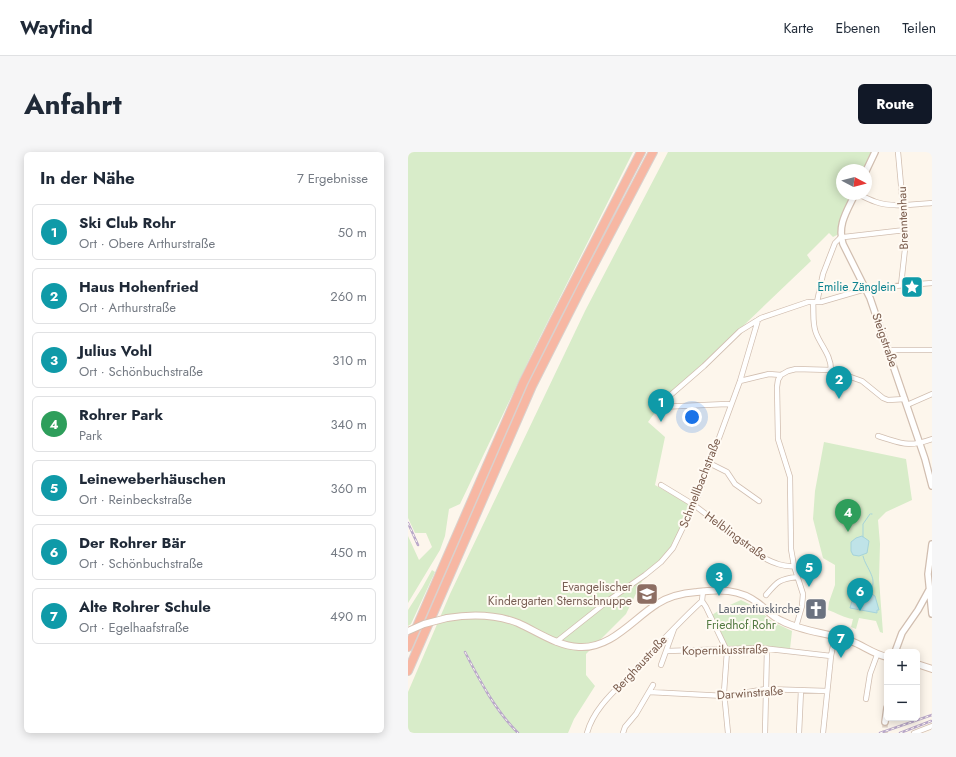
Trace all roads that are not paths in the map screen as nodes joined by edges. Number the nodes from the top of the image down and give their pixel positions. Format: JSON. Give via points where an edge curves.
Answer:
{"nodes":[{"id":1,"x":641,"y":152,"type":"edge"},
{"id":2,"x":653,"y":152,"type":"edge"},
{"id":3,"x":875,"y":152,"type":"edge"},
{"id":4,"x":898,"y":152,"type":"edge"},
{"id":5,"x":869,"y":164,"type":"edge"},
{"id":6,"x":852,"y":200,"type":"edge"},
{"id":7,"x":872,"y":200,"type":"edge"},
{"id":8,"x":932,"y":202,"type":"edge"},
{"id":9,"x":903,"y":205,"type":"junction"},
{"id":10,"x":905,"y":230,"type":"junction"},
{"id":11,"x":841,"y":237,"type":"junction"},
{"id":12,"x":932,"y":282,"type":"edge"},
{"id":13,"x":901,"y":285,"type":"junction"},
{"id":14,"x":866,"y":289,"type":"junction"},
{"id":15,"x":815,"y":302,"type":"junction"},
{"id":16,"x":758,"y":320,"type":"junction"},
{"id":17,"x":932,"y":350,"type":"edge"},
{"id":18,"x":889,"y":351,"type":"junction"},
{"id":19,"x":831,"y":370,"type":"junction"},
{"id":20,"x":781,"y":375,"type":"junction"},
{"id":21,"x":740,"y":381,"type":"junction"},
{"id":22,"x":932,"y":394,"type":"edge"},
{"id":23,"x":666,"y":399,"type":"junction"},
{"id":24,"x":906,"y":402,"type":"junction"},
{"id":25,"x":731,"y":405,"type":"junction"},
{"id":26,"x":672,"y":408,"type":"junction"},
{"id":27,"x":878,"y":436,"type":"dead end"},
{"id":28,"x":932,"y":439,"type":"edge"},
{"id":29,"x":920,"y":443,"type":"junction"},
{"id":30,"x":709,"y":463,"type":"junction"},
{"id":31,"x":661,"y":485,"type":"dead end"},
{"id":32,"x":932,"y":486,"type":"edge"},
{"id":33,"x":759,"y":501,"type":"dead end"},
{"id":34,"x":694,"y":505,"type":"junction"},
{"id":35,"x":932,"y":544,"type":"edge"},
{"id":36,"x":794,"y":566,"type":"junction"},
{"id":37,"x":797,"y":577,"type":"junction"},
{"id":38,"x":930,"y":589,"type":"edge"},
{"id":39,"x":703,"y":591,"type":"junction"},
{"id":40,"x":766,"y":595,"type":"dead end"},
{"id":41,"x":923,"y":600,"type":"junction"},
{"id":42,"x":702,"y":601,"type":"junction"},
{"id":43,"x":931,"y":601,"type":"junction"},
{"id":44,"x":932,"y":614,"type":"edge"},
{"id":45,"x":796,"y":627,"type":"junction"},
{"id":46,"x":674,"y":628,"type":"junction"},
{"id":47,"x":408,"y":631,"type":"edge"},
{"id":48,"x":835,"y":636,"type":"junction"},
{"id":49,"x":556,"y":642,"type":"junction"},
{"id":50,"x":408,"y":647,"type":"edge"},
{"id":51,"x":767,"y":648,"type":"junction"},
{"id":52,"x":727,"y":649,"type":"junction"},
{"id":53,"x":896,"y":649,"type":"edge"},
{"id":54,"x":667,"y":651,"type":"junction"},
{"id":55,"x":831,"y":656,"type":"junction"},
{"id":56,"x":882,"y":656,"type":"edge"},
{"id":57,"x":661,"y":665,"type":"dead end"},
{"id":58,"x":920,"y":665,"type":"edge"},
{"id":59,"x":932,"y":669,"type":"edge"},
{"id":60,"x":408,"y":671,"type":"edge"},
{"id":61,"x":653,"y":685,"type":"dead end"},
{"id":62,"x":765,"y":690,"type":"junction"},
{"id":63,"x":801,"y":690,"type":"junction"},
{"id":64,"x":827,"y":691,"type":"junction"},
{"id":65,"x":649,"y":692,"type":"junction"},
{"id":66,"x":725,"y":696,"type":"junction"},
{"id":67,"x":866,"y":699,"type":"dead end"},
{"id":68,"x":932,"y":726,"type":"edge"},
{"id":69,"x":587,"y":733,"type":"edge"},
{"id":70,"x":623,"y":733,"type":"edge"},
{"id":71,"x":728,"y":733,"type":"edge"},
{"id":72,"x":765,"y":733,"type":"edge"},
{"id":73,"x":799,"y":733,"type":"edge"},
{"id":74,"x":823,"y":733,"type":"edge"},
{"id":75,"x":914,"y":733,"type":"edge"}],
"edges":[{"from":1,"to":50,"type":"highway","via":[[523,383]]},
{"from":2,"to":60,"type":"highway","via":[[535,380]]},
{"from":3,"to":5,"type":"street"},
{"from":4,"to":9,"type":"street","name":"Brenntenhau"},
{"from":6,"to":11,"type":"street","via":[[842,224]]},
{"from":7,"to":9,"type":"street"},
{"from":8,"to":9,"type":"street"},
{"from":9,"to":10,"type":"street","name":"Brenntenhau"},
{"from":10,"to":11,"type":"street"},
{"from":10,"to":13,"type":"street","name":"Brenntenhau"},
{"from":11,"to":14,"type":"street","name":"Steigstraße"},
{"from":11,"to":15,"type":"street","via":[[835,243]]},
{"from":12,"to":13,"type":"street"},
{"from":13,"to":14,"type":"street"},
{"from":14,"to":15,"type":"street"},
{"from":14,"to":18,"type":"street","name":"Steigstraße"},
{"from":15,"to":16,"type":"street","via":[[802,304]]},
{"from":15,"to":19,"type":"street","via":[[814,328],[828,355]]},
{"from":16,"to":21,"type":"street","name":"Schmellbachstraße"},
{"from":16,"to":23,"type":"street","via":[[740,331]]},
{"from":17,"to":18,"type":"street"},
{"from":18,"to":24,"type":"street","name":"Steigstraße"},
{"from":19,"to":20,"type":"street","via":[[796,369]]},
{"from":19,"to":24,"type":"street","via":[[862,381],[883,398]]},
{"from":20,"to":21,"type":"street","via":[[769,374]]},
{"from":20,"to":36,"type":"street","via":[[777,387],[778,439],[790,477],[791,548]]},
{"from":21,"to":25,"type":"street","name":"Schmellbachstraße"},
{"from":22,"to":24,"type":"street"},
{"from":23,"to":26,"type":"street"},
{"from":23,"to":26,"type":"street","via":[[659,407]]},
{"from":24,"to":29,"type":"street","name":"Steigstraße"},
{"from":25,"to":26,"type":"street"},
{"from":25,"to":30,"type":"street","name":"Schmellbachstraße"},
{"from":27,"to":29,"type":"street","via":[[906,445]]},
{"from":28,"to":29,"type":"street"},
{"from":29,"to":32,"type":"street","name":"Steigstraße"},
{"from":30,"to":33,"type":"street","via":[[727,472],[735,484]]},
{"from":30,"to":34,"type":"street","name":"Schmellbachstraße"},
{"from":31,"to":34,"type":"street","name":"Helblingstraße"},
{"from":34,"to":36,"type":"street","name":"Helblingstraße","via":[[764,558],[773,563]]},
{"from":34,"to":49,"type":"street","name":"Schmellbachstraße","via":[[673,548],[661,562]]},
{"from":35,"to":38,"type":"street","via":[[928,566]]},
{"from":36,"to":37,"type":"street"},
{"from":37,"to":40,"type":"street","via":[[781,580]]},
{"from":37,"to":45,"type":"street","via":[[803,594]]},
{"from":38,"to":41,"type":"street"},
{"from":38,"to":43,"type":"street"},
{"from":39,"to":42,"type":"street"},
{"from":39,"to":45,"type":"main road","via":[[729,591],[746,595],[780,621]]},
{"from":39,"to":49,"type":"main road","via":[[666,599],[613,637],[596,645],[579,647]]},
{"from":41,"to":43,"type":"street"},
{"from":41,"to":53,"type":"street","via":[[902,633]]},
{"from":42,"to":46,"type":"street","name":"Berghaustraße"},
{"from":42,"to":52,"type":"street"},
{"from":43,"to":44,"type":"street"},
{"from":45,"to":48,"type":"main road"},
{"from":46,"to":54,"type":"street"},
{"from":46,"to":69,"type":"street","name":"Berghaustraße","via":[[601,706],[589,724]]},
{"from":47,"to":49,"type":"main road","bridge":true,"via":[[447,618],[473,615],[501,618],[517,623]]},
{"from":48,"to":55,"type":"street"},
{"from":48,"to":56,"type":"main road"},
{"from":51,"to":52,"type":"street","name":"Kopernikusstraße"},
{"from":51,"to":55,"type":"street","name":"Kopernikusstraße"},
{"from":51,"to":62,"type":"street"},
{"from":52,"to":54,"type":"street","name":"Kopernikusstraße"},
{"from":52,"to":66,"type":"street"},
{"from":54,"to":57,"type":"street"},
{"from":55,"to":64,"type":"street"},
{"from":56,"to":67,"type":"street","via":[[870,674]]},
{"from":58,"to":59,"type":"main road"},
{"from":61,"to":65,"type":"street"},
{"from":62,"to":63,"type":"street","name":"Darwinstraße"},
{"from":62,"to":66,"type":"street","name":"Darwinstraße"},
{"from":62,"to":72,"type":"street"},
{"from":63,"to":64,"type":"street","name":"Darwinstraße"},
{"from":63,"to":73,"type":"street"},
{"from":64,"to":74,"type":"street"},
{"from":65,"to":66,"type":"street","name":"Darwinstraße"},
{"from":65,"to":70,"type":"street"},
{"from":66,"to":71,"type":"street"},
{"from":68,"to":75,"type":"street"}]}
